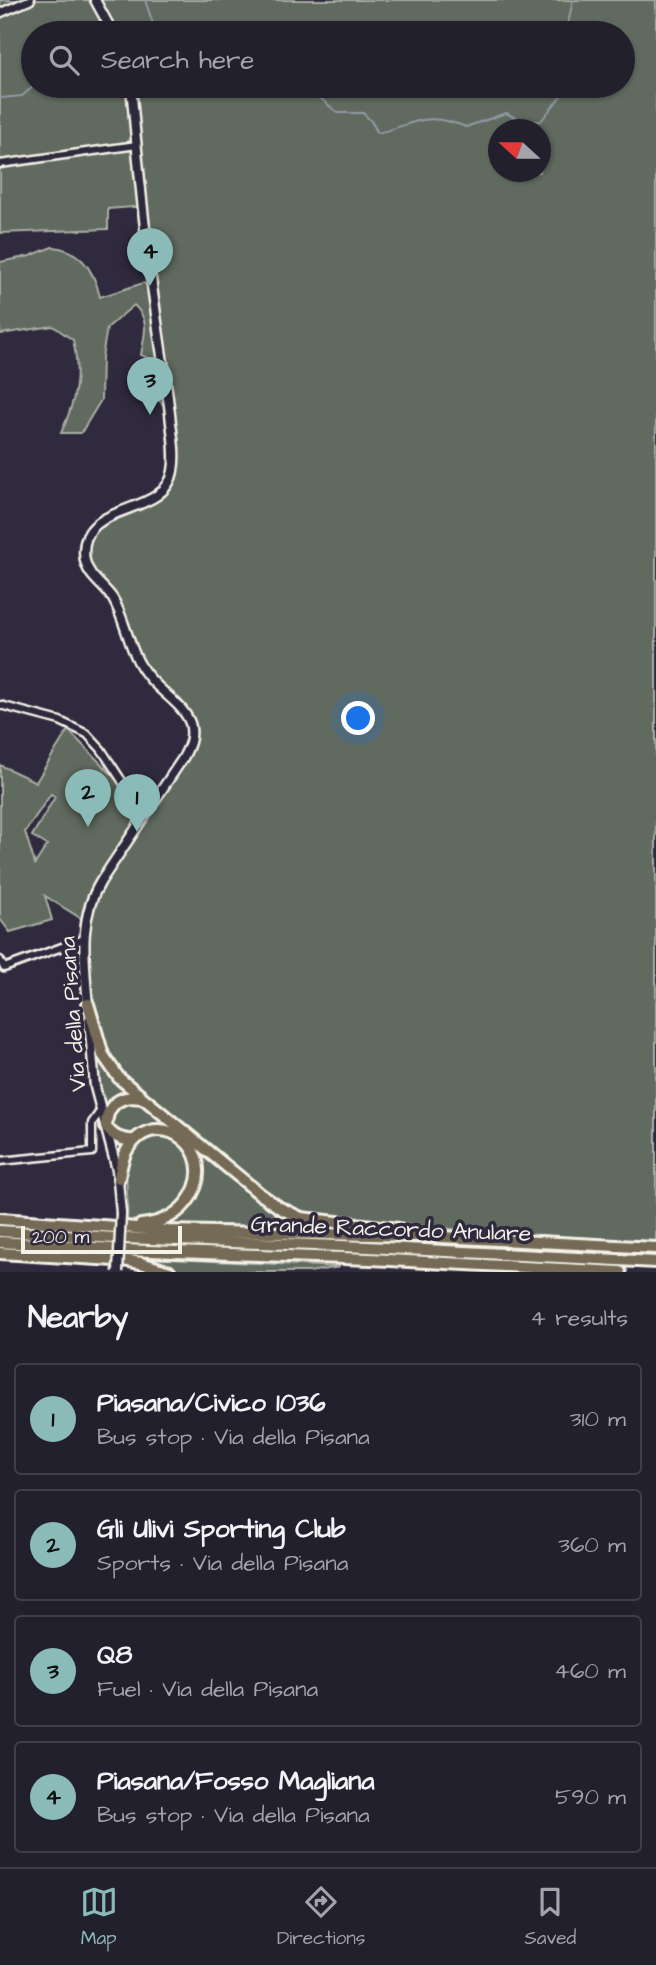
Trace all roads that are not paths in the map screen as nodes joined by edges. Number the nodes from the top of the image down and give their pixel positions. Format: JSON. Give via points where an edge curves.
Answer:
{"nodes":[{"id":1,"x":30,"y":0,"type":"edge"},
{"id":2,"x":95,"y":0,"type":"edge"},
{"id":3,"x":0,"y":13,"type":"edge"},
{"id":4,"x":106,"y":21,"type":"edge"},
{"id":5,"x":132,"y":98,"type":"edge"},
{"id":6,"x":137,"y":145,"type":"junction"},
{"id":7,"x":0,"y":164,"type":"edge"},
{"id":8,"x":0,"y":705,"type":"edge"},
{"id":9,"x":149,"y":811,"type":"junction"},
{"id":10,"x":84,"y":939,"type":"junction"},
{"id":11,"x":0,"y":960,"type":"edge"},
{"id":12,"x":88,"y":1004,"type":"junction"},
{"id":13,"x":141,"y":1098,"type":"junction"},
{"id":14,"x":101,"y":1110,"type":"junction"},
{"id":15,"x":106,"y":1126,"type":"junction"},
{"id":16,"x":135,"y":1140,"type":"junction"},
{"id":17,"x":0,"y":1161,"type":"edge"},
{"id":18,"x":119,"y":1178,"type":"junction"},
{"id":19,"x":0,"y":1219,"type":"edge"},
{"id":20,"x":0,"y":1231,"type":"edge"},
{"id":21,"x":503,"y":1239,"type":"junction"},
{"id":22,"x":0,"y":1242,"type":"edge"},
{"id":23,"x":121,"y":1242,"type":"junction"},
{"id":24,"x":656,"y":1248,"type":"edge"},
{"id":25,"x":0,"y":1253,"type":"edge"},
{"id":26,"x":656,"y":1262,"type":"edge"},
{"id":27,"x":164,"y":1271,"type":"edge"},
{"id":28,"x":118,"y":1272,"type":"edge"},
{"id":29,"x":620,"y":1272,"type":"edge"}],
"edges":[{"from":1,"to":3,"type":"street"},
{"from":2,"to":4,"type":"main road"},
{"from":5,"to":6,"type":"main road","name":"Via della Pisana"},
{"from":6,"to":7,"type":"street"},
{"from":6,"to":9,"type":"main road","name":"Via della Pisana","via":[[173,436],[173,471],[166,488],[153,500],[97,524],[87,539],[85,556],[90,574],[114,601],[141,667],[185,713],[191,727],[186,753]]},
{"from":8,"to":9,"type":"street","via":[[60,721],[87,734]]},
{"from":9,"to":10,"type":"main road","name":"Via della Pisana","via":[[95,892]]},
{"from":10,"to":11,"type":"street","via":[[4,968]]},
{"from":10,"to":12,"type":"main road","name":"Via della Pisana"},
{"from":12,"to":13,"type":"highway","via":[[110,1068]]},
{"from":12,"to":14,"type":"main road","name":"Via della Pisana","via":[[94,1087]]},
{"from":13,"to":15,"type":"highway","via":[[114,1102]]},
{"from":13,"to":21,"type":"highway","via":[[260,1194],[294,1215]]},
{"from":14,"to":15,"type":"main road","name":"Via della Pisana"},
{"from":14,"to":17,"type":"street","via":[[92,1123],[92,1152]]},
{"from":15,"to":16,"type":"highway","via":[[118,1138]]},
{"from":15,"to":18,"type":"main road","name":"Via della Pisana"},
{"from":16,"to":18,"type":"highway","via":[[125,1154]]},
{"from":16,"to":23,"type":"highway","via":[[155,1132],[177,1135],[192,1148],[199,1171],[192,1194],[178,1212]]},
{"from":18,"to":28,"type":"main road","name":"Via della Pisana","bridge":true},
{"from":19,"to":23,"type":"highway","name":"Grande Raccordo Anulare"},
{"from":20,"to":23,"type":"highway","name":"Grande Raccordo Anulare"},
{"from":21,"to":23,"type":"highway","via":[[168,1231]]},
{"from":21,"to":24,"type":"highway","name":"Grande Raccordo Anulare"},
{"from":22,"to":23,"type":"highway","name":"Grande Raccordo Anulare"},
{"from":23,"to":25,"type":"highway","name":"Grande Raccordo Anulare"},
{"from":23,"to":26,"type":"highway","name":"Grande Raccordo Anulare","via":[[367,1247]]},
{"from":23,"to":27,"type":"highway","name":"Grande Raccordo Anulare"},
{"from":23,"to":29,"type":"highway","name":"Grande Raccordo Anulare"}]}
